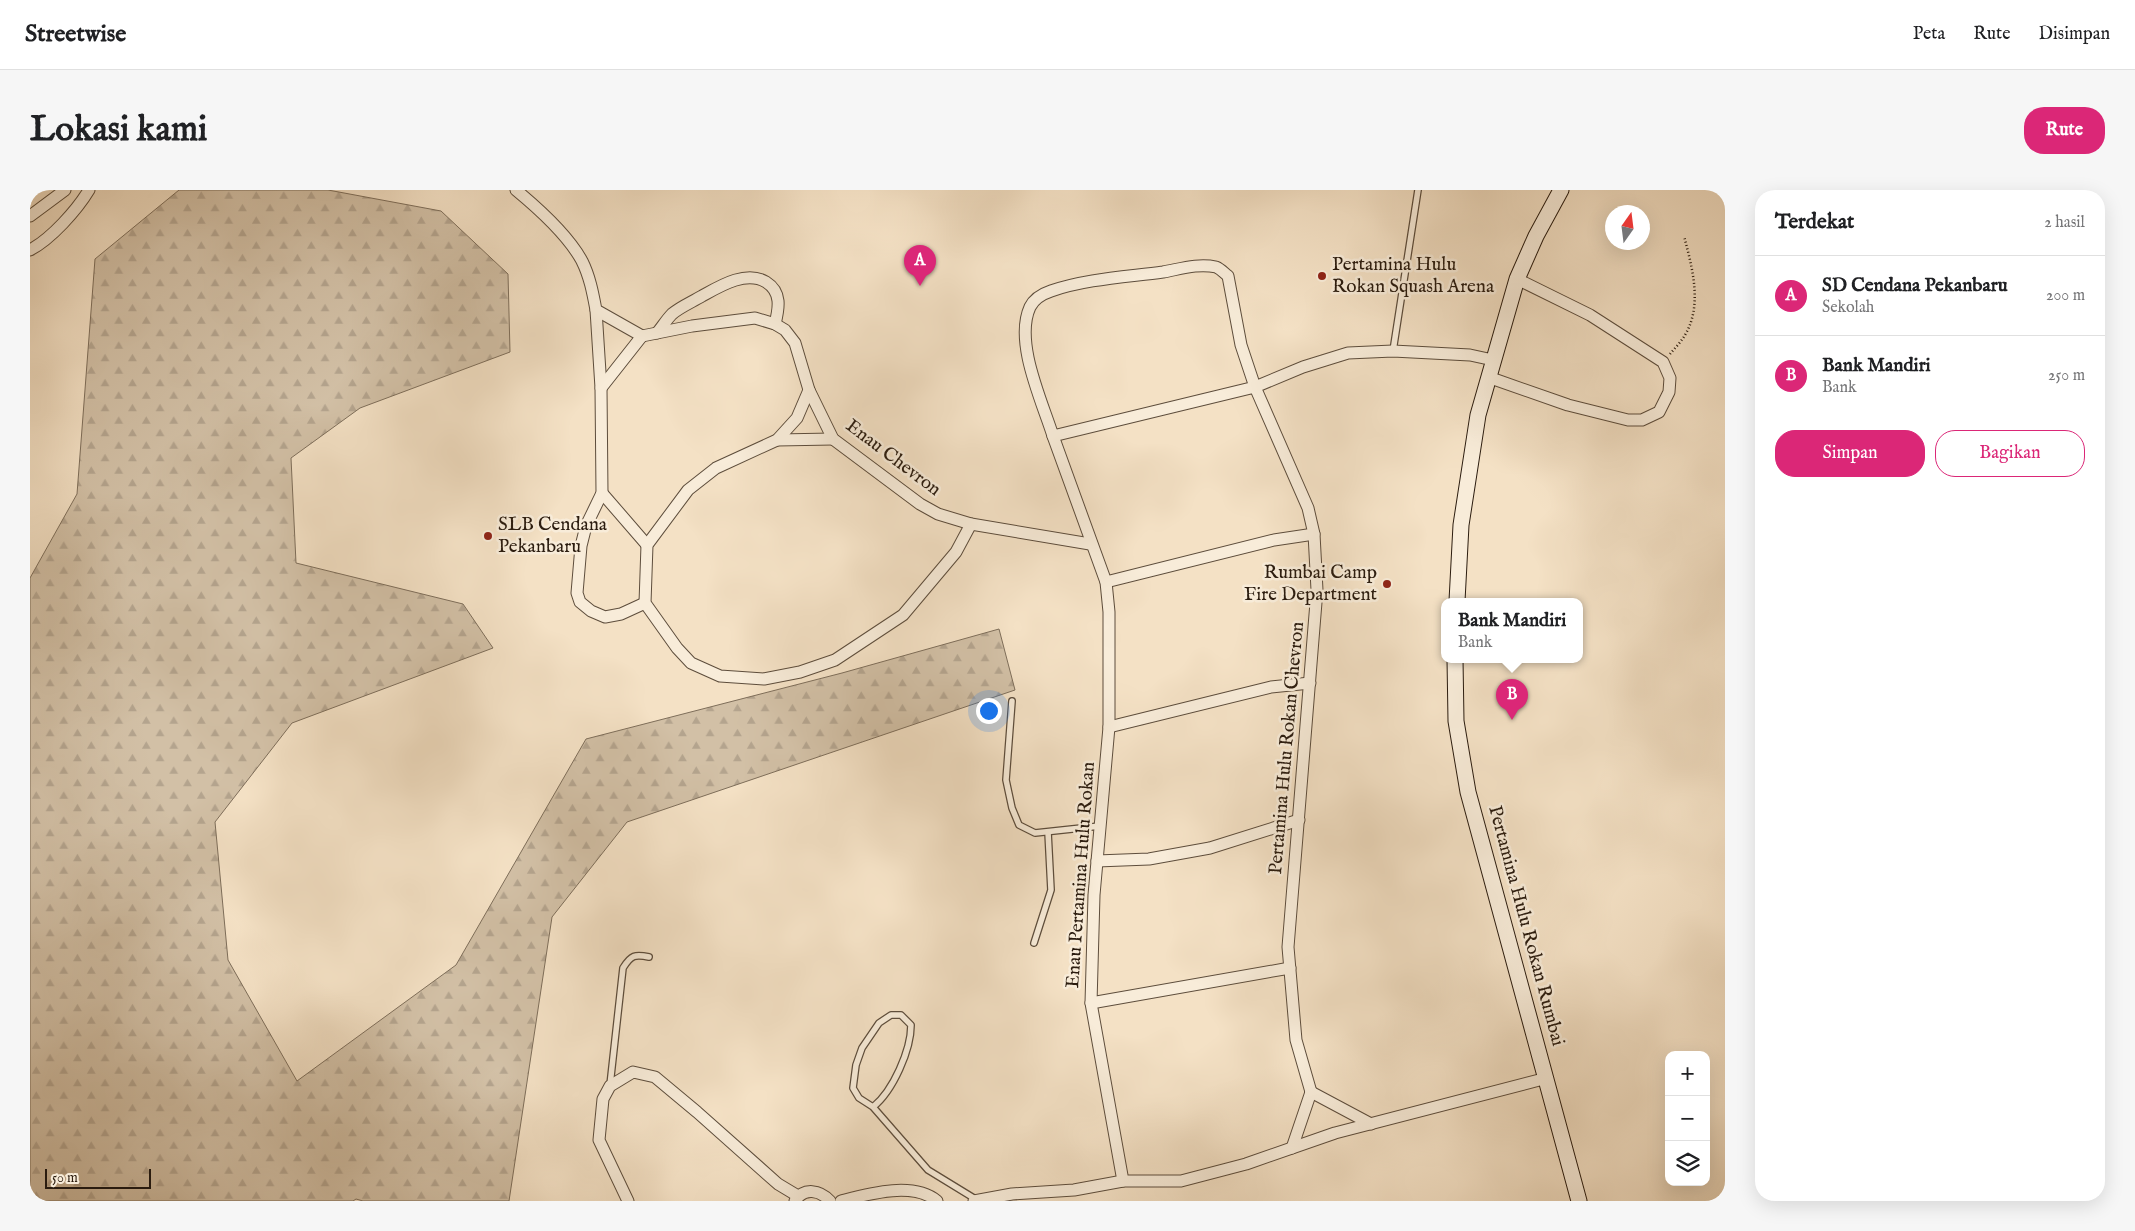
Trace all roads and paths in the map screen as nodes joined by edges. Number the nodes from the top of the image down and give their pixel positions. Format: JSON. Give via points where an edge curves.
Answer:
{"nodes":[{"id":1,"x":65,"y":190,"type":"edge"},
{"id":2,"x":89,"y":190,"type":"edge"},
{"id":3,"x":516,"y":190,"type":"edge"},
{"id":4,"x":1418,"y":190,"type":"edge"},
{"id":5,"x":1548,"y":190,"type":"edge"},
{"id":6,"x":1561,"y":190,"type":"edge"},
{"id":7,"x":30,"y":216,"type":"edge"},
{"id":8,"x":1536,"y":236,"type":"junction"},
{"id":9,"x":1684,"y":236,"type":"dead end"},
{"id":10,"x":30,"y":250,"type":"edge"},
{"id":11,"x":1517,"y":279,"type":"junction"},
{"id":12,"x":596,"y":310,"type":"junction"},
{"id":13,"x":775,"y":324,"type":"junction"},
{"id":14,"x":657,"y":332,"type":"junction"},
{"id":15,"x":642,"y":336,"type":"junction"},
{"id":16,"x":1393,"y":351,"type":"junction"},
{"id":17,"x":1493,"y":360,"type":"junction"},
{"id":18,"x":1663,"y":362,"type":"junction"},
{"id":19,"x":1488,"y":378,"type":"junction"},
{"id":20,"x":1255,"y":386,"type":"junction"},
{"id":21,"x":602,"y":388,"type":"junction"},
{"id":22,"x":809,"y":390,"type":"junction"},
{"id":23,"x":1053,"y":436,"type":"junction"},
{"id":24,"x":833,"y":439,"type":"junction"},
{"id":25,"x":777,"y":440,"type":"junction"},
{"id":26,"x":602,"y":493,"type":"junction"},
{"id":27,"x":972,"y":524,"type":"junction"},
{"id":28,"x":1314,"y":534,"type":"junction"},
{"id":29,"x":1090,"y":544,"type":"junction"},
{"id":30,"x":647,"y":545,"type":"junction"},
{"id":31,"x":1106,"y":582,"type":"junction"},
{"id":32,"x":1457,"y":598,"type":"edge"},
{"id":33,"x":645,"y":603,"type":"junction"},
{"id":34,"x":1455,"y":663,"type":"edge"},
{"id":35,"x":1310,"y":683,"type":"junction"},
{"id":36,"x":1012,"y":701,"type":"dead end"},
{"id":37,"x":1109,"y":727,"type":"junction"},
{"id":38,"x":1299,"y":820,"type":"junction"},
{"id":39,"x":1100,"y":826,"type":"junction"},
{"id":40,"x":1048,"y":832,"type":"junction"},
{"id":41,"x":1097,"y":861,"type":"junction"},
{"id":42,"x":1034,"y":943,"type":"dead end"},
{"id":43,"x":649,"y":957,"type":"dead end"},
{"id":44,"x":1290,"y":968,"type":"junction"},
{"id":45,"x":1091,"y":1003,"type":"junction"},
{"id":46,"x":1547,"y":1078,"type":"junction"},
{"id":47,"x":610,"y":1086,"type":"junction"},
{"id":48,"x":1311,"y":1092,"type":"junction"},
{"id":49,"x":873,"y":1107,"type":"junction"},
{"id":50,"x":1371,"y":1124,"type":"junction"},
{"id":51,"x":1292,"y":1148,"type":"junction"},
{"id":52,"x":1123,"y":1181,"type":"junction"},
{"id":53,"x":796,"y":1199,"type":"edge"},
{"id":54,"x":976,"y":1200,"type":"edge"},
{"id":55,"x":628,"y":1201,"type":"edge"},
{"id":56,"x":830,"y":1201,"type":"edge"},
{"id":57,"x":841,"y":1201,"type":"edge"},
{"id":58,"x":937,"y":1201,"type":"edge"},
{"id":59,"x":1579,"y":1201,"type":"edge"}],
"edges":[{"from":1,"to":7,"type":"street"},
{"from":2,"to":10,"type":"street","via":[[51,234]]},
{"from":3,"to":12,"type":"street","via":[[550,220],[582,261]]},
{"from":4,"to":16,"type":"lane"},
{"from":5,"to":8,"type":"street"},
{"from":6,"to":8,"type":"street"},
{"from":8,"to":11,"type":"street"},
{"from":9,"to":18,"type":"path","via":[[1692,267],[1692,320],[1685,336]]},
{"from":11,"to":17,"type":"street"},
{"from":11,"to":18,"type":"street","via":[[1590,315]]},
{"from":12,"to":15,"type":"street"},
{"from":12,"to":21,"type":"street"},
{"from":13,"to":14,"type":"street","name":"Enau Chevron","via":[[755,318]]},
{"from":13,"to":14,"type":"street","via":[[779,308],[777,293],[771,285],[750,277],[722,285],[691,302],[672,314]]},
{"from":13,"to":22,"type":"street","name":"Enau Chevron","via":[[785,330],[795,343]]},
{"from":14,"to":15,"type":"street","name":"Enau Chevron"},
{"from":15,"to":21,"type":"street"},
{"from":16,"to":17,"type":"street"},
{"from":16,"to":20,"type":"street","via":[[1348,353]]},
{"from":17,"to":19,"type":"street"},
{"from":18,"to":19,"type":"street","via":[[1670,378],[1669,392],[1659,412],[1642,420],[1628,420],[1568,405]]},
{"from":19,"to":32,"type":"street","via":[[1478,415],[1461,525]]},
{"from":20,"to":23,"type":"street"},
{"from":20,"to":23,"type":"street","name":"Pertamina Hulu Rokan Chevron","via":[[1241,344],[1228,276],[1221,269],[1190,267],[1100,280],[1051,291],[1038,297],[1031,306],[1025,328],[1031,368]]},
{"from":20,"to":28,"type":"street","name":"Pertamina Hulu Rokan Chevron","via":[[1308,508]]},
{"from":21,"to":26,"type":"street"},
{"from":22,"to":24,"type":"street","name":"Enau Chevron"},
{"from":22,"to":25,"type":"street","via":[[797,418]]},
{"from":23,"to":29,"type":"street","name":"Enau Pertamina Hulu Rokan"},
{"from":24,"to":25,"type":"street"},
{"from":24,"to":27,"type":"street","name":"Enau Chevron","via":[[920,504],[938,514]]},
{"from":25,"to":30,"type":"street","via":[[716,468],[688,490]]},
{"from":26,"to":30,"type":"street"},
{"from":26,"to":33,"type":"street","via":[[586,526],[581,546],[577,593],[580,602],[591,612],[605,617]]},
{"from":27,"to":29,"type":"street","name":"Enau Chevron"},
{"from":27,"to":33,"type":"street","via":[[956,552],[903,615],[835,660],[800,672],[764,679],[720,676],[690,662],[676,648]]},
{"from":28,"to":31,"type":"street","via":[[1274,540]]},
{"from":28,"to":35,"type":"street","name":"Pertamina Hulu Rokan Chevron","via":[[1317,590]]},
{"from":29,"to":31,"type":"street","name":"Enau Pertamina Hulu Rokan"},
{"from":30,"to":33,"type":"street"},
{"from":31,"to":37,"type":"street","name":"Enau Pertamina Hulu Rokan","via":[[1110,642]]},
{"from":34,"to":46,"type":"street","name":"Pertamina Hulu Rokan Rumbai","via":[[1456,721],[1464,778]]},
{"from":35,"to":37,"type":"street","via":[[1233,695]]},
{"from":35,"to":38,"type":"street","name":"Pertamina Hulu Rokan Chevron"},
{"from":36,"to":40,"type":"lane","via":[[1006,780],[1012,808],[1019,825],[1035,833]]},
{"from":37,"to":39,"type":"street","name":"Enau Pertamina Hulu Rokan"},
{"from":38,"to":41,"type":"street","via":[[1210,848],[1149,860]]},
{"from":38,"to":44,"type":"street","name":"Pertamina Hulu Rokan Chevron","via":[[1288,947]]},
{"from":39,"to":40,"type":"lane"},
{"from":39,"to":41,"type":"street","name":"Enau Pertamina Hulu Rokan"},
{"from":40,"to":42,"type":"lane","via":[[1051,890]]},
{"from":41,"to":45,"type":"street","name":"Enau Pertamina Hulu Rokan"},
{"from":43,"to":47,"type":"lane","via":[[637,954],[630,957],[623,968]]},
{"from":44,"to":45,"type":"street"},
{"from":44,"to":48,"type":"street","name":"Pertamina Hulu Rokan Chevron","via":[[1296,1040]]},
{"from":45,"to":52,"type":"street","name":"Enau Pertamina Hulu Rokan"},
{"from":46,"to":50,"type":"street"},
{"from":46,"to":59,"type":"street","name":"Pertamina Hulu Rokan Rumbai"},
{"from":47,"to":53,"type":"street","via":[[633,1072],[655,1077]]},
{"from":47,"to":55,"type":"street","via":[[603,1099],[600,1140]]},
{"from":48,"to":50,"type":"street"},
{"from":48,"to":51,"type":"street"},
{"from":49,"to":49,"type":"lane","via":[[859,1098],[852,1088],[856,1065],[862,1048],[878,1023],[891,1015],[901,1015],[911,1024],[911,1038],[884,1099]]},
{"from":49,"to":54,"type":"lane","via":[[928,1170]]},
{"from":50,"to":51,"type":"street"},
{"from":51,"to":52,"type":"street","via":[[1181,1181]]},
{"from":52,"to":54,"type":"street","via":[[1074,1190]]},
{"from":53,"to":56,"type":"street","via":[[810,1191],[823,1194]]},
{"from":57,"to":58,"type":"street","via":[[873,1192],[912,1190]]}]}
